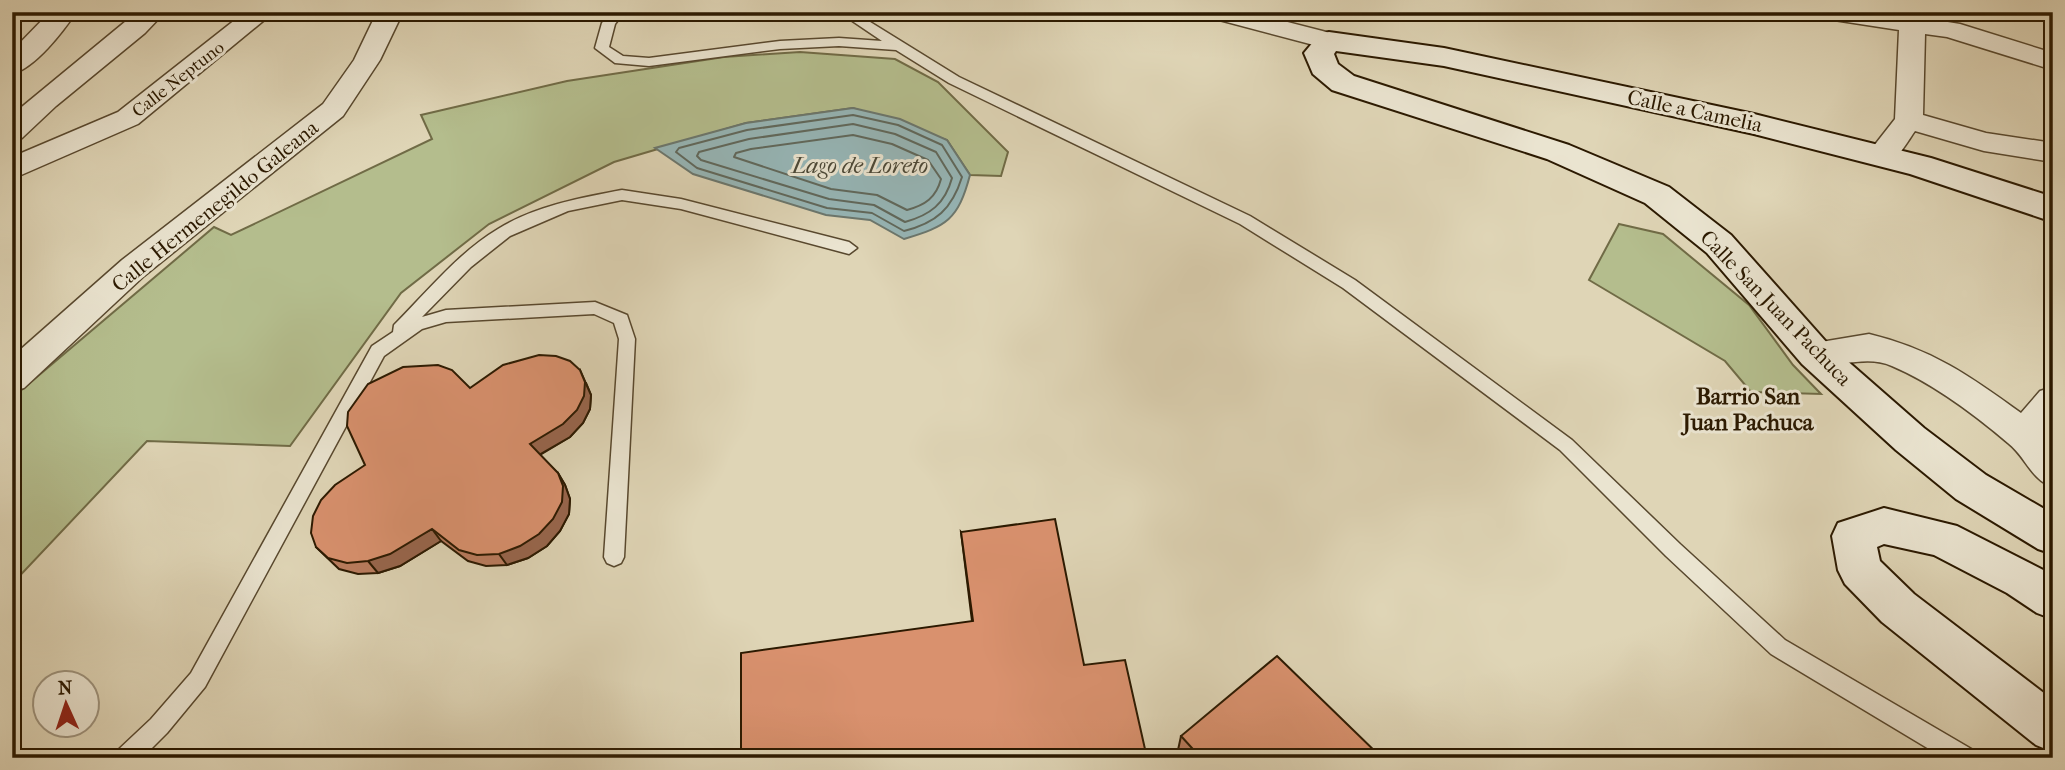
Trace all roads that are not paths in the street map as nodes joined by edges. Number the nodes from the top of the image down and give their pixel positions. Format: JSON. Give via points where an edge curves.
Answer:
{"nodes":[{"id":1,"x":63,"y":12,"type":"edge"},
{"id":2,"x":152,"y":12,"type":"edge"},
{"id":3,"x":261,"y":12,"type":"edge"},
{"id":4,"x":390,"y":12,"type":"edge"},
{"id":5,"x":618,"y":12,"type":"edge"},
{"id":6,"x":845,"y":12,"type":"edge"},
{"id":7,"x":1217,"y":12,"type":"edge"},
{"id":8,"x":1834,"y":12,"type":"edge"},
{"id":9,"x":1910,"y":19,"type":"edge"},
{"id":10,"x":1329,"y":41,"type":"junction"},
{"id":11,"x":904,"y":47,"type":"junction"},
{"id":12,"x":1444,"y":57,"type":"junction"},
{"id":13,"x":2053,"y":62,"type":"edge"},
{"id":14,"x":12,"y":66,"type":"edge"},
{"id":15,"x":1909,"y":120,"type":"junction"},
{"id":16,"x":12,"y":132,"type":"edge"},
{"id":17,"x":1513,"y":137,"type":"junction"},
{"id":18,"x":2053,"y":153,"type":"edge"},
{"id":19,"x":1881,"y":156,"type":"junction"},
{"id":20,"x":12,"y":170,"type":"edge"},
{"id":21,"x":2053,"y":211,"type":"edge"},
{"id":22,"x":849,"y":248,"type":"dead end"},
{"id":23,"x":378,"y":351,"type":"junction"},
{"id":24,"x":1815,"y":354,"type":"junction"},
{"id":25,"x":12,"y":378,"type":"edge"},
{"id":26,"x":2053,"y":401,"type":"edge"},
{"id":27,"x":2024,"y":435,"type":"junction"},
{"id":28,"x":2053,"y":471,"type":"edge"},
{"id":29,"x":2053,"y":536,"type":"edge"},
{"id":30,"x":614,"y":557,"type":"dead end"},
{"id":31,"x":2053,"y":598,"type":"edge"},
{"id":32,"x":2053,"y":729,"type":"edge"},
{"id":33,"x":126,"y":758,"type":"edge"},
{"id":34,"x":1965,"y":758,"type":"edge"}],
"edges":[{"from":1,"to":14,"type":"street"},
{"from":2,"to":16,"type":"street"},
{"from":3,"to":20,"type":"street","name":"Calle Neptuno","via":[[128,118]]},
{"from":4,"to":25,"type":"street","name":"Calle Hermenegildo Galeana","via":[[367,60],[333,110],[133,268]]},
{"from":5,"to":11,"type":"lane","via":[[609,23],[602,48],[620,60],[649,62],[839,42]]},
{"from":6,"to":11,"type":"lane"},
{"from":7,"to":10,"type":"street"},
{"from":8,"to":9,"type":"street"},
{"from":9,"to":13,"type":"street"},
{"from":9,"to":15,"type":"street"},
{"from":10,"to":12,"type":"main road","name":"Calle a Camelia"},
{"from":10,"to":17,"type":"main road","name":"Calle San Juan Pachuca","via":[[1319,53],[1324,68],[1343,83]]},
{"from":11,"to":34,"type":"lane","via":[[954,80],[1245,219],[1349,284],[1566,445],[1778,647]]},
{"from":12,"to":17,"type":"main road","name":"Calle San Juan Pachuca","via":[[1412,59],[1400,63],[1398,70]]},
{"from":12,"to":19,"type":"main road","name":"Calle a Camelia"},
{"from":15,"to":18,"type":"street","via":[[1984,142]]},
{"from":15,"to":19,"type":"street"},
{"from":17,"to":24,"type":"main road","name":"Calle San Juan Pachuca","via":[[1657,195],[1719,244]]},
{"from":19,"to":21,"type":"main road","name":"Calle a Camelia"},
{"from":22,"to":23,"type":"lane","via":[[681,204],[622,195],[565,206],[503,232],[465,263]]},
{"from":23,"to":30,"type":"lane","via":[[416,325],[446,316],[595,308],[621,318],[627,339]]},
{"from":23,"to":33,"type":"lane","via":[[198,680]]},
{"from":24,"to":27,"type":"street","via":[[1869,347],[1900,355],[1961,388]]},
{"from":24,"to":29,"type":"main road","name":"Calle San Juan Pachuca","via":[[1971,487]]},
{"from":26,"to":27,"type":"street"},
{"from":27,"to":28,"type":"street"},
{"from":31,"to":32,"type":"main road","via":[[1942,539],[1884,526],[1853,536],[1860,570],[1898,608]]}]}
